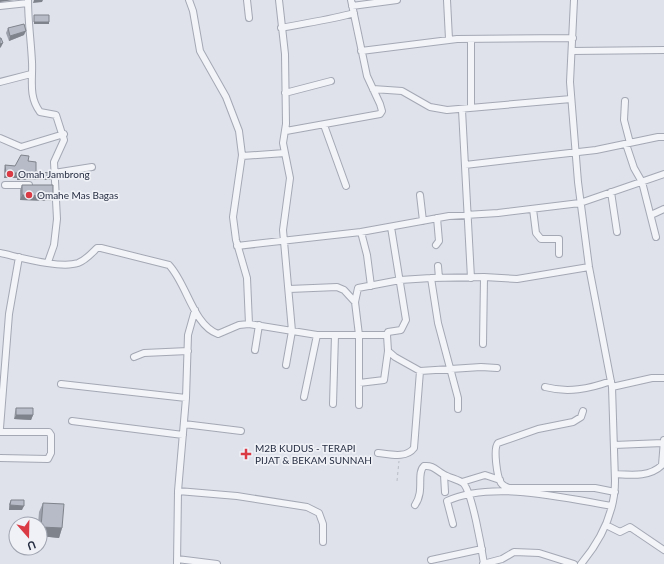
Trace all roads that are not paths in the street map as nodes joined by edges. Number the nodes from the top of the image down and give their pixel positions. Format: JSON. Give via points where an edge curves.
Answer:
{"nodes":[{"id":1,"x":189,"y":0,"type":"edge"},
{"id":2,"x":247,"y":0,"type":"edge"},
{"id":3,"x":279,"y":0,"type":"edge"},
{"id":4,"x":398,"y":0,"type":"edge"},
{"id":5,"x":447,"y":0,"type":"edge"},
{"id":6,"x":574,"y":0,"type":"edge"},
{"id":7,"x":28,"y":1,"type":"edge"},
{"id":8,"x":351,"y":3,"type":"edge"},
{"id":9,"x":0,"y":6,"type":"edge"},
{"id":10,"x":354,"y":13,"type":"junction"},
{"id":11,"x":249,"y":18,"type":"dead end"},
{"id":12,"x":281,"y":28,"type":"junction"},
{"id":13,"x":573,"y":38,"type":"junction"},
{"id":14,"x":449,"y":39,"type":"junction"},
{"id":15,"x":471,"y":39,"type":"junction"},
{"id":16,"x":664,"y":50,"type":"edge"},
{"id":17,"x":361,"y":51,"type":"junction"},
{"id":18,"x":572,"y":51,"type":"junction"},
{"id":19,"x":31,"y":74,"type":"junction"},
{"id":20,"x":331,"y":81,"type":"dead end"},
{"id":21,"x":0,"y":82,"type":"edge"},
{"id":22,"x":373,"y":89,"type":"junction"},
{"id":23,"x":285,"y":92,"type":"junction"},
{"id":24,"x":571,"y":99,"type":"junction"},
{"id":25,"x":625,"y":101,"type":"dead end"},
{"id":26,"x":471,"y":108,"type":"junction"},
{"id":27,"x":462,"y":110,"type":"junction"},
{"id":28,"x":324,"y":125,"type":"junction"},
{"id":29,"x":286,"y":131,"type":"junction"},
{"id":30,"x":64,"y":134,"type":"junction"},
{"id":31,"x":664,"y":137,"type":"edge"},
{"id":32,"x":0,"y":138,"type":"edge"},
{"id":33,"x":628,"y":143,"type":"junction"},
{"id":34,"x":285,"y":152,"type":"junction"},
{"id":35,"x":576,"y":153,"type":"junction"},
{"id":36,"x":242,"y":156,"type":"junction"},
{"id":37,"x":465,"y":165,"type":"junction"},
{"id":38,"x":92,"y":166,"type":"dead end"},
{"id":39,"x":54,"y":173,"type":"junction"},
{"id":40,"x":664,"y":174,"type":"edge"},
{"id":41,"x":642,"y":182,"type":"junction"},
{"id":42,"x":5,"y":185,"type":"dead end"},
{"id":43,"x":33,"y":185,"type":"edge"},
{"id":44,"x":48,"y":185,"type":"edge"},
{"id":45,"x":55,"y":185,"type":"junction"},
{"id":46,"x":346,"y":186,"type":"dead end"},
{"id":47,"x":611,"y":192,"type":"junction"},
{"id":48,"x":420,"y":196,"type":"dead end"},
{"id":49,"x":580,"y":203,"type":"junction"},
{"id":50,"x":533,"y":209,"type":"junction"},
{"id":51,"x":664,"y":209,"type":"edge"},
{"id":52,"x":468,"y":214,"type":"junction"},
{"id":53,"x":651,"y":215,"type":"junction"},
{"id":54,"x":437,"y":218,"type":"junction"},
{"id":55,"x":423,"y":221,"type":"junction"},
{"id":56,"x":391,"y":227,"type":"junction"},
{"id":57,"x":361,"y":232,"type":"junction"},
{"id":58,"x":617,"y":232,"type":"dead end"},
{"id":59,"x":656,"y":237,"type":"dead end"},
{"id":60,"x":283,"y":242,"type":"junction"},
{"id":61,"x":436,"y":245,"type":"dead end"},
{"id":62,"x":238,"y":246,"type":"junction"},
{"id":63,"x":0,"y":253,"type":"edge"},
{"id":64,"x":559,"y":254,"type":"dead end"},
{"id":65,"x":19,"y":257,"type":"junction"},
{"id":66,"x":48,"y":262,"type":"junction"},
{"id":67,"x":438,"y":266,"type":"dead end"},
{"id":68,"x":589,"y":267,"type":"junction"},
{"id":69,"x":484,"y":277,"type":"junction"},
{"id":70,"x":431,"y":278,"type":"junction"},
{"id":71,"x":439,"y":278,"type":"junction"},
{"id":72,"x":471,"y":278,"type":"junction"},
{"id":73,"x":400,"y":280,"type":"junction"},
{"id":74,"x":371,"y":286,"type":"junction"},
{"id":75,"x":289,"y":289,"type":"junction"},
{"id":76,"x":355,"y":302,"type":"junction"},
{"id":77,"x":195,"y":310,"type":"junction"},
{"id":78,"x":250,"y":324,"type":"junction"},
{"id":79,"x":259,"y":325,"type":"junction"},
{"id":80,"x":292,"y":331,"type":"junction"},
{"id":81,"x":317,"y":335,"type":"junction"},
{"id":82,"x":335,"y":335,"type":"junction"},
{"id":83,"x":359,"y":335,"type":"junction"},
{"id":84,"x":387,"y":335,"type":"junction"},
{"id":85,"x":483,"y":344,"type":"dead end"},
{"id":86,"x":256,"y":350,"type":"dead end"},
{"id":87,"x":188,"y":351,"type":"junction"},
{"id":88,"x":388,"y":351,"type":"junction"},
{"id":89,"x":134,"y":357,"type":"dead end"},
{"id":90,"x":286,"y":365,"type":"dead end"},
{"id":91,"x":496,"y":368,"type":"dead end"},
{"id":92,"x":450,"y":369,"type":"junction"},
{"id":93,"x":420,"y":371,"type":"junction"},
{"id":94,"x":664,"y":378,"type":"edge"},
{"id":95,"x":359,"y":383,"type":"junction"},
{"id":96,"x":61,"y":384,"type":"dead end"},
{"id":97,"x":612,"y":384,"type":"junction"},
{"id":98,"x":545,"y":387,"type":"dead end"},
{"id":99,"x":304,"y":397,"type":"dead end"},
{"id":100,"x":186,"y":398,"type":"junction"},
{"id":101,"x":333,"y":404,"type":"dead end"},
{"id":102,"x":359,"y":405,"type":"dead end"},
{"id":103,"x":458,"y":409,"type":"dead end"},
{"id":104,"x":583,"y":411,"type":"dead end"},
{"id":105,"x":72,"y":420,"type":"dead end"},
{"id":106,"x":184,"y":424,"type":"junction"},
{"id":107,"x":0,"y":428,"type":"edge"},
{"id":108,"x":241,"y":431,"type":"dead end"},
{"id":109,"x":0,"y":432,"type":"edge"},
{"id":110,"x":183,"y":435,"type":"junction"},
{"id":111,"x":663,"y":442,"type":"edge"},
{"id":112,"x":614,"y":445,"type":"junction"},
{"id":113,"x":378,"y":453,"type":"dead end"},
{"id":114,"x":0,"y":458,"type":"edge"},
{"id":115,"x":615,"y":474,"type":"junction"},
{"id":116,"x":444,"y":475,"type":"junction"},
{"id":117,"x":500,"y":480,"type":"junction"},
{"id":118,"x":462,"y":482,"type":"junction"},
{"id":119,"x":178,"y":492,"type":"junction"},
{"id":120,"x":445,"y":492,"type":"dead end"},
{"id":121,"x":615,"y":492,"type":"junction"},
{"id":122,"x":468,"y":494,"type":"junction"},
{"id":123,"x":415,"y":505,"type":"dead end"},
{"id":124,"x":612,"y":506,"type":"junction"},
{"id":125,"x":453,"y":524,"type":"dead end"},
{"id":126,"x":606,"y":525,"type":"junction"},
{"id":127,"x":323,"y":542,"type":"dead end"},
{"id":128,"x":482,"y":549,"type":"junction"},
{"id":129,"x":664,"y":550,"type":"edge"},
{"id":130,"x":431,"y":560,"type":"dead end"},
{"id":131,"x":177,"y":562,"type":"edge"},
{"id":132,"x":217,"y":564,"type":"edge"},
{"id":133,"x":484,"y":564,"type":"edge"},
{"id":134,"x":574,"y":564,"type":"edge"},
{"id":135,"x":582,"y":564,"type":"edge"}],
"edges":[{"from":1,"to":36,"type":"street","via":[[198,45],[226,97],[239,131]]},
{"from":2,"to":11,"type":"street"},
{"from":3,"to":12,"type":"street"},
{"from":4,"to":8,"type":"street"},
{"from":5,"to":14,"type":"street"},
{"from":6,"to":13,"type":"street"},
{"from":7,"to":9,"type":"street"},
{"from":7,"to":19,"type":"street"},
{"from":8,"to":10,"type":"street"},
{"from":10,"to":12,"type":"street"},
{"from":10,"to":17,"type":"street"},
{"from":12,"to":23,"type":"street","via":[[285,54]]},
{"from":13,"to":15,"type":"street"},
{"from":13,"to":18,"type":"street"},
{"from":14,"to":15,"type":"street"},
{"from":14,"to":17,"type":"street"},
{"from":15,"to":26,"type":"street"},
{"from":16,"to":18,"type":"street"},
{"from":17,"to":22,"type":"street"},
{"from":18,"to":24,"type":"street"},
{"from":19,"to":21,"type":"street"},
{"from":19,"to":30,"type":"street","via":[[31,88],[38,109],[40,112],[56,115]]},
{"from":20,"to":23,"type":"street"},
{"from":22,"to":27,"type":"street","via":[[402,91],[430,107]]},
{"from":22,"to":28,"type":"street","via":[[382,111],[380,114]]},
{"from":23,"to":29,"type":"street"},
{"from":24,"to":26,"type":"street"},
{"from":24,"to":35,"type":"street"},
{"from":25,"to":33,"type":"street","via":[[624,120]]},
{"from":26,"to":27,"type":"street"},
{"from":27,"to":37,"type":"street"},
{"from":28,"to":29,"type":"street"},
{"from":28,"to":46,"type":"street"},
{"from":29,"to":34,"type":"street","via":[[283,143]]},
{"from":30,"to":32,"type":"street","via":[[25,146],[14,145]]},
{"from":30,"to":39,"type":"street","via":[[64,144],[55,158]]},
{"from":31,"to":33,"type":"street"},
{"from":33,"to":35,"type":"street"},
{"from":33,"to":41,"type":"street","via":[[634,168]]},
{"from":34,"to":36,"type":"street"},
{"from":34,"to":60,"type":"street","via":[[290,178]]},
{"from":35,"to":37,"type":"street"},
{"from":35,"to":49,"type":"street"},
{"from":36,"to":62,"type":"street","via":[[233,217]]},
{"from":37,"to":52,"type":"street"},
{"from":38,"to":39,"type":"street"},
{"from":39,"to":45,"type":"street"},
{"from":40,"to":41,"type":"street"},
{"from":41,"to":47,"type":"street"},
{"from":41,"to":53,"type":"street"},
{"from":42,"to":43,"type":"street"},
{"from":44,"to":45,"type":"street"},
{"from":45,"to":66,"type":"street","via":[[57,219],[54,245]]},
{"from":47,"to":49,"type":"street"},
{"from":47,"to":58,"type":"street"},
{"from":48,"to":55,"type":"street"},
{"from":49,"to":50,"type":"street"},
{"from":49,"to":68,"type":"street"},
{"from":50,"to":52,"type":"street"},
{"from":50,"to":64,"type":"street","via":[[536,233],[541,239],[559,239]]},
{"from":51,"to":53,"type":"street"},
{"from":52,"to":54,"type":"street"},
{"from":52,"to":72,"type":"street"},
{"from":53,"to":59,"type":"street"},
{"from":54,"to":55,"type":"street"},
{"from":54,"to":61,"type":"street","via":[[439,241]]},
{"from":55,"to":56,"type":"street"},
{"from":56,"to":57,"type":"street"},
{"from":56,"to":73,"type":"street"},
{"from":57,"to":60,"type":"street"},
{"from":57,"to":74,"type":"street"},
{"from":60,"to":62,"type":"street"},
{"from":60,"to":75,"type":"street"},
{"from":62,"to":78,"type":"street","via":[[247,278]]},
{"from":63,"to":65,"type":"street"},
{"from":65,"to":66,"type":"street"},
{"from":65,"to":107,"type":"street","via":[[9,314]]},
{"from":66,"to":77,"type":"street","via":[[77,263],[97,248],[101,248],[169,265]]},
{"from":67,"to":71,"type":"street"},
{"from":68,"to":69,"type":"street","via":[[517,279]]},
{"from":68,"to":97,"type":"street"},
{"from":69,"to":72,"type":"street"},
{"from":69,"to":85,"type":"street"},
{"from":70,"to":71,"type":"street"},
{"from":70,"to":73,"type":"street"},
{"from":70,"to":92,"type":"street","via":[[438,323]]},
{"from":71,"to":72,"type":"street"},
{"from":73,"to":74,"type":"street"},
{"from":73,"to":84,"type":"street","via":[[405,326],[401,330],[388,332]]},
{"from":74,"to":76,"type":"street","via":[[358,288]]},
{"from":75,"to":76,"type":"street","via":[[337,287],[344,290]]},
{"from":75,"to":80,"type":"street"},
{"from":76,"to":83,"type":"street"},
{"from":77,"to":78,"type":"street","via":[[213,332],[218,334],[239,325]]},
{"from":77,"to":87,"type":"street","via":[[189,330]]},
{"from":78,"to":79,"type":"street"},
{"from":79,"to":80,"type":"street"},
{"from":79,"to":86,"type":"street"},
{"from":80,"to":81,"type":"street"},
{"from":80,"to":90,"type":"street"},
{"from":81,"to":82,"type":"street"},
{"from":81,"to":99,"type":"street"},
{"from":82,"to":83,"type":"street"},
{"from":82,"to":101,"type":"street"},
{"from":83,"to":84,"type":"street"},
{"from":83,"to":95,"type":"street"},
{"from":84,"to":88,"type":"street"},
{"from":87,"to":89,"type":"street","via":[[144,353]]},
{"from":87,"to":100,"type":"street"},
{"from":88,"to":93,"type":"street"},
{"from":88,"to":95,"type":"street","via":[[384,380]]},
{"from":91,"to":92,"type":"street","via":[[481,364]]},
{"from":92,"to":93,"type":"street"},
{"from":92,"to":103,"type":"street","via":[[458,398]]},
{"from":93,"to":113,"type":"street","via":[[414,448],[399,455]]},
{"from":94,"to":97,"type":"street"},
{"from":95,"to":102,"type":"street"},
{"from":96,"to":100,"type":"street"},
{"from":97,"to":98,"type":"street","via":[[563,391]]},
{"from":97,"to":112,"type":"street"},
{"from":100,"to":106,"type":"street"},
{"from":104,"to":117,"type":"street","via":[[581,417],[573,422],[538,429],[498,443],[494,454]]},
{"from":105,"to":110,"type":"street"},
{"from":106,"to":108,"type":"street"},
{"from":106,"to":110,"type":"street"},
{"from":109,"to":114,"type":"street","via":[[49,432],[51,435],[51,453],[48,459]]},
{"from":110,"to":119,"type":"street"},
{"from":111,"to":112,"type":"street"},
{"from":111,"to":115,"type":"street","via":[[662,465],[657,470],[644,475]]},
{"from":112,"to":115,"type":"street"},
{"from":115,"to":121,"type":"street"},
{"from":116,"to":118,"type":"street"},
{"from":116,"to":120,"type":"street"},
{"from":116,"to":123,"type":"street","via":[[432,466],[422,468],[420,497]]},
{"from":117,"to":118,"type":"street","via":[[485,475]]},
{"from":117,"to":121,"type":"street","via":[[509,488],[595,488]]},
{"from":118,"to":122,"type":"street"},
{"from":119,"to":127,"type":"street","via":[[237,496],[306,507],[319,512],[323,524]]},
{"from":119,"to":131,"type":"street"},
{"from":121,"to":124,"type":"street"},
{"from":122,"to":124,"type":"street","via":[[496,491],[539,494]]},
{"from":122,"to":125,"type":"street","via":[[447,501]]},
{"from":122,"to":128,"type":"street"},
{"from":124,"to":126,"type":"street"},
{"from":126,"to":129,"type":"street","via":[[620,532],[630,527]]},
{"from":126,"to":135,"type":"street"},
{"from":128,"to":130,"type":"street"},
{"from":128,"to":133,"type":"street"},
{"from":131,"to":132,"type":"street"},
{"from":133,"to":134,"type":"street","via":[[502,559],[514,552],[544,554]]}]}
